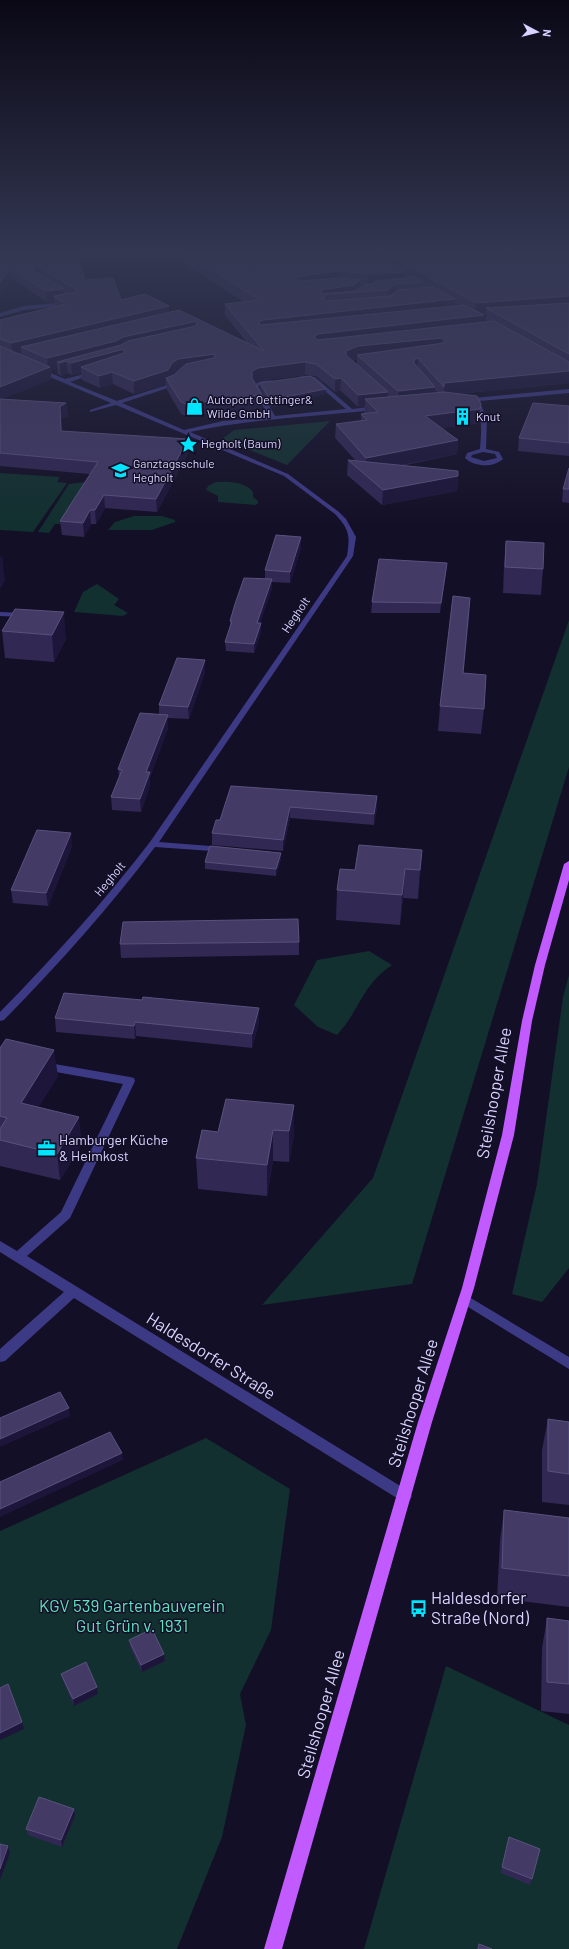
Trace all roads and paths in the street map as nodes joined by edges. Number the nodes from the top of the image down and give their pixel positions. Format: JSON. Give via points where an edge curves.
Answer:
{"nodes":[{"id":1,"x":29,"y":366,"type":"edge"},
{"id":2,"x":102,"y":369,"type":"edge"},
{"id":3,"x":59,"y":371,"type":"edge"},
{"id":4,"x":48,"y":374,"type":"junction"},
{"id":5,"x":181,"y":374,"type":"edge"},
{"id":6,"x":297,"y":379,"type":"edge"},
{"id":7,"x":66,"y":381,"type":"junction"},
{"id":8,"x":282,"y":381,"type":"edge"},
{"id":9,"x":569,"y":391,"type":"edge"},
{"id":10,"x":475,"y":400,"type":"junction"},
{"id":11,"x":461,"y":401,"type":"edge"},
{"id":12,"x":118,"y":403,"type":"junction"},
{"id":13,"x":381,"y":408,"type":"edge"},
{"id":14,"x":92,"y":411,"type":"dead end"},
{"id":15,"x":351,"y":411,"type":"junction"},
{"id":16,"x":273,"y":418,"type":"junction"},
{"id":17,"x":182,"y":432,"type":"junction"},
{"id":18,"x":483,"y":450,"type":"dead end"},
{"id":19,"x":0,"y":614,"type":"edge"},
{"id":20,"x":33,"y":616,"type":"edge"},
{"id":21,"x":153,"y":844,"type":"junction"},
{"id":22,"x":234,"y":851,"type":"edge"},
{"id":23,"x":569,"y":864,"type":"edge"},
{"id":24,"x":0,"y":1018,"type":"edge"},
{"id":25,"x":31,"y":1063,"type":"edge"},
{"id":26,"x":0,"y":1246,"type":"edge"},
{"id":27,"x":18,"y":1257,"type":"junction"},
{"id":28,"x":72,"y":1292,"type":"junction"},
{"id":29,"x":464,"y":1299,"type":"junction"},
{"id":30,"x":0,"y":1357,"type":"edge"},
{"id":31,"x":569,"y":1364,"type":"edge"},
{"id":32,"x":405,"y":1496,"type":"junction"},
{"id":33,"x":273,"y":1949,"type":"edge"}],
"edges":[{"from":1,"to":4,"type":"street","name":"Hegholt"},
{"from":2,"to":7,"type":"street"},
{"from":3,"to":4,"type":"street"},
{"from":4,"to":7,"type":"street","name":"Hegholt"},
{"from":5,"to":12,"type":"street","via":[[175,378],[172,386]]},
{"from":6,"to":15,"type":"street","via":[[313,378]]},
{"from":7,"to":12,"type":"street","name":"Hegholt"},
{"from":8,"to":16,"type":"street","via":[[255,386]]},
{"from":9,"to":10,"type":"street"},
{"from":10,"to":11,"type":"street"},
{"from":10,"to":18,"type":"street","via":[[485,416]]},
{"from":12,"to":14,"type":"street"},
{"from":12,"to":17,"type":"street","name":"Hegholt"},
{"from":13,"to":15,"type":"street"},
{"from":15,"to":16,"type":"street"},
{"from":16,"to":17,"type":"street","via":[[223,423]]},
{"from":17,"to":21,"type":"street","name":"Hegholt","via":[[286,475],[337,513],[353,537],[350,556]]},
{"from":19,"to":20,"type":"street"},
{"from":21,"to":22,"type":"street"},
{"from":21,"to":24,"type":"street","name":"Hegholt","via":[[51,966]]},
{"from":23,"to":29,"type":"main road","name":"Steilshooper Allee","via":[[540,965],[527,1021],[508,1134]]},
{"from":25,"to":27,"type":"street","via":[[130,1081],[66,1215]]},
{"from":26,"to":27,"type":"street","name":"Haldesdorfer Straße"},
{"from":27,"to":28,"type":"street","name":"Haldesdorfer Straße"},
{"from":28,"to":30,"type":"street"},
{"from":28,"to":32,"type":"street","name":"Haldesdorfer Straße"},
{"from":29,"to":31,"type":"street"},
{"from":29,"to":32,"type":"main road","name":"Steilshooper Allee","via":[[425,1422]]},
{"from":32,"to":33,"type":"main road","name":"Steilshooper Allee"}]}
